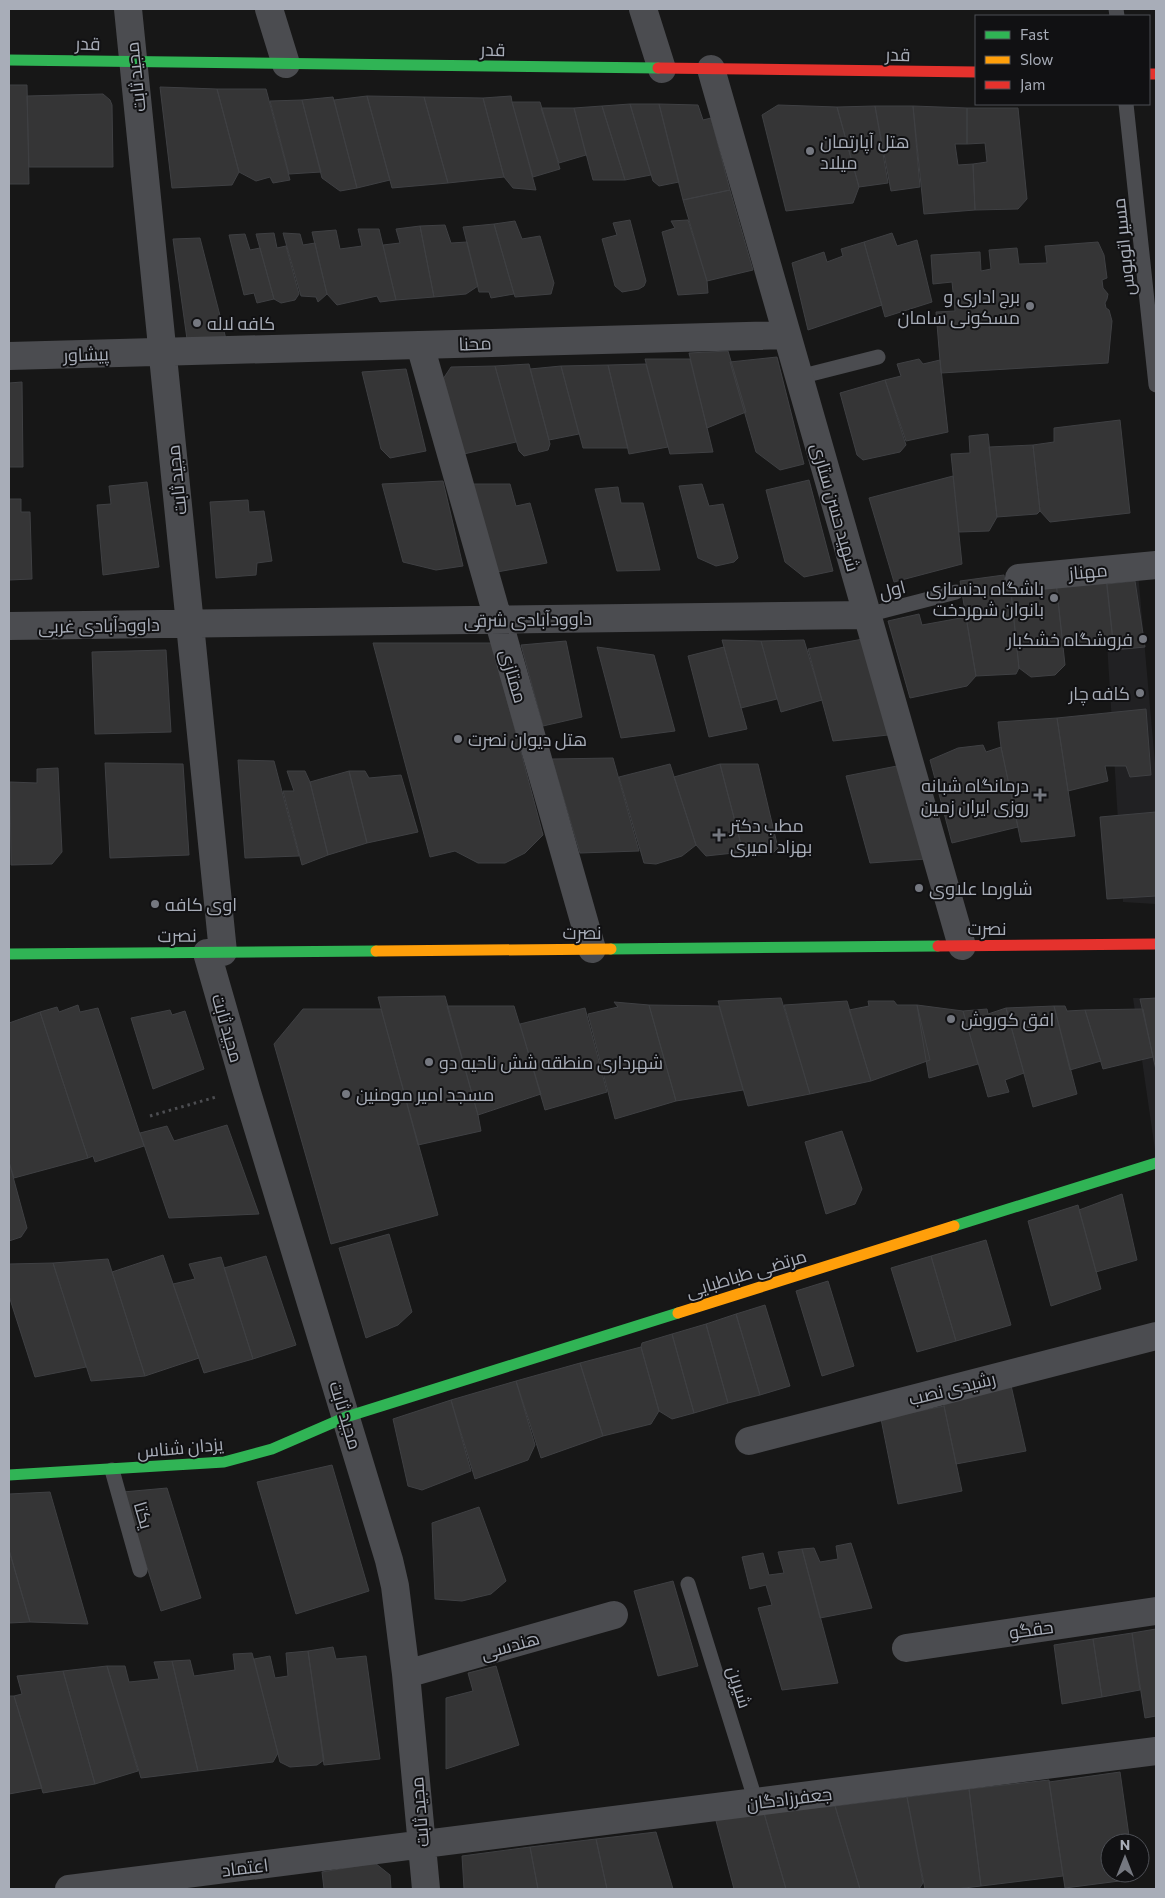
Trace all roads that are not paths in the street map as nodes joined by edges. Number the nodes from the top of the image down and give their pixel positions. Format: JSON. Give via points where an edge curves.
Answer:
{"nodes":[{"id":1,"x":128,"y":9,"type":"edge"},
{"id":2,"x":270,"y":9,"type":"edge"},
{"id":3,"x":643,"y":9,"type":"edge"},
{"id":4,"x":9,"y":60,"type":"edge"},
{"id":5,"x":134,"y":62,"type":"junction"},
{"id":6,"x":286,"y":64,"type":"junction"},
{"id":7,"x":662,"y":69,"type":"junction"},
{"id":8,"x":710,"y":69,"type":"junction"},
{"id":9,"x":975,"y":72,"type":"edge"},
{"id":10,"x":1126,"y":105,"type":"edge"},
{"id":11,"x":787,"y":335,"type":"junction"},
{"id":12,"x":420,"y":345,"type":"junction"},
{"id":13,"x":163,"y":352,"type":"junction"},
{"id":14,"x":9,"y":356,"type":"edge"},
{"id":15,"x":878,"y":357,"type":"dead end"},
{"id":16,"x":799,"y":378,"type":"junction"},
{"id":17,"x":1156,"y":385,"type":"edge"},
{"id":18,"x":1156,"y":565,"type":"edge"},
{"id":19,"x":1019,"y":578,"type":"dead end"},
{"id":20,"x":956,"y":592,"type":"dead end"},
{"id":21,"x":867,"y":615,"type":"junction"},
{"id":22,"x":498,"y":620,"type":"junction"},
{"id":23,"x":190,"y":624,"type":"junction"},
{"id":24,"x":9,"y":626,"type":"edge"},
{"id":25,"x":1156,"y":944,"type":"edge"},
{"id":26,"x":962,"y":946,"type":"junction"},
{"id":27,"x":592,"y":949,"type":"junction"},
{"id":28,"x":215,"y":952,"type":"junction"},
{"id":29,"x":9,"y":954,"type":"edge"},
{"id":30,"x":1156,"y":1163,"type":"edge"},
{"id":31,"x":1156,"y":1336,"type":"edge"},
{"id":32,"x":346,"y":1417,"type":"junction"},
{"id":33,"x":749,"y":1440,"type":"dead end"},
{"id":34,"x":112,"y":1470,"type":"junction"},
{"id":35,"x":9,"y":1475,"type":"edge"},
{"id":36,"x":140,"y":1570,"type":"dead end"},
{"id":37,"x":688,"y":1584,"type":"dead end"},
{"id":38,"x":1156,"y":1611,"type":"edge"},
{"id":39,"x":614,"y":1615,"type":"dead end"},
{"id":40,"x":906,"y":1648,"type":"dead end"},
{"id":41,"x":406,"y":1674,"type":"junction"},
{"id":42,"x":1156,"y":1751,"type":"edge"},
{"id":43,"x":756,"y":1802,"type":"junction"},
{"id":44,"x":422,"y":1844,"type":"junction"},
{"id":45,"x":69,"y":1889,"type":"edge"},
{"id":46,"x":426,"y":1889,"type":"edge"}],
"edges":[{"from":1,"to":5,"type":"street","name":"مجید ثابت"},
{"from":2,"to":6,"type":"street"},
{"from":3,"to":7,"type":"street"},
{"from":4,"to":5,"type":"street","name":"قدر"},
{"from":5,"to":6,"type":"street","name":"قدر"},
{"from":5,"to":13,"type":"street","name":"مجید ثابت"},
{"from":6,"to":7,"type":"street","name":"قدر"},
{"from":7,"to":8,"type":"street","name":"قدر"},
{"from":8,"to":9,"type":"street","name":"قدر"},
{"from":8,"to":11,"type":"street","name":"شهید حسن ستاری"},
{"from":10,"to":17,"type":"lane","name":"مسیر اتوبوس"},
{"from":11,"to":12,"type":"street","name":"محنا"},
{"from":11,"to":16,"type":"street","name":"شهید حسن ستاری"},
{"from":12,"to":13,"type":"street","name":"محنا"},
{"from":12,"to":22,"type":"street","name":"ممتازی"},
{"from":13,"to":14,"type":"street","name":"پیشاور"},
{"from":13,"to":23,"type":"street","name":"مجید ثابت"},
{"from":15,"to":16,"type":"lane"},
{"from":16,"to":21,"type":"street","name":"شهید حسن ستاری"},
{"from":18,"to":19,"type":"street","name":"مهناز"},
{"from":20,"to":21,"type":"lane","name":"اول"},
{"from":21,"to":22,"type":"street","name":"داوودآبادی شرقی"},
{"from":21,"to":26,"type":"street","name":"شهید حسن ستاری"},
{"from":22,"to":23,"type":"street","name":"داوودآبادی شرقی"},
{"from":22,"to":27,"type":"street","name":"ممتازی"},
{"from":23,"to":24,"type":"street","name":"داوودآبادی غربی"},
{"from":23,"to":28,"type":"street","name":"مجید ثابت"},
{"from":25,"to":26,"type":"street","name":"نصرت"},
{"from":26,"to":27,"type":"street","name":"نصرت"},
{"from":27,"to":28,"type":"street","name":"نصرت"},
{"from":28,"to":29,"type":"street","name":"نصرت"},
{"from":28,"to":32,"type":"street","name":"مجید ثابت","via":[[246,1088]]},
{"from":30,"to":32,"type":"street","name":"مرتضی طباطبایی"},
{"from":31,"to":33,"type":"street","name":"رشیدی نصب"},
{"from":32,"to":34,"type":"street","name":"یزدان شناس","via":[[289,1444],[250,1457],[224,1462]]},
{"from":32,"to":41,"type":"street","name":"مجید ثابت","via":[[389,1560]]},
{"from":34,"to":35,"type":"street","name":"یزدان شناس"},
{"from":34,"to":36,"type":"lane","name":"یکتا"},
{"from":37,"to":43,"type":"lane","name":"شیرین"},
{"from":38,"to":40,"type":"street","name":"حقگو"},
{"from":39,"to":41,"type":"street","name":"هندسی"},
{"from":41,"to":44,"type":"street","name":"مجید ثابت"},
{"from":42,"to":43,"type":"street","name":"جعفرزادگان"},
{"from":43,"to":44,"type":"street","name":"جعفرزادگان"},
{"from":44,"to":45,"type":"street","name":"اعتماد"},
{"from":44,"to":46,"type":"street","name":"مجید ثابت"}]}
